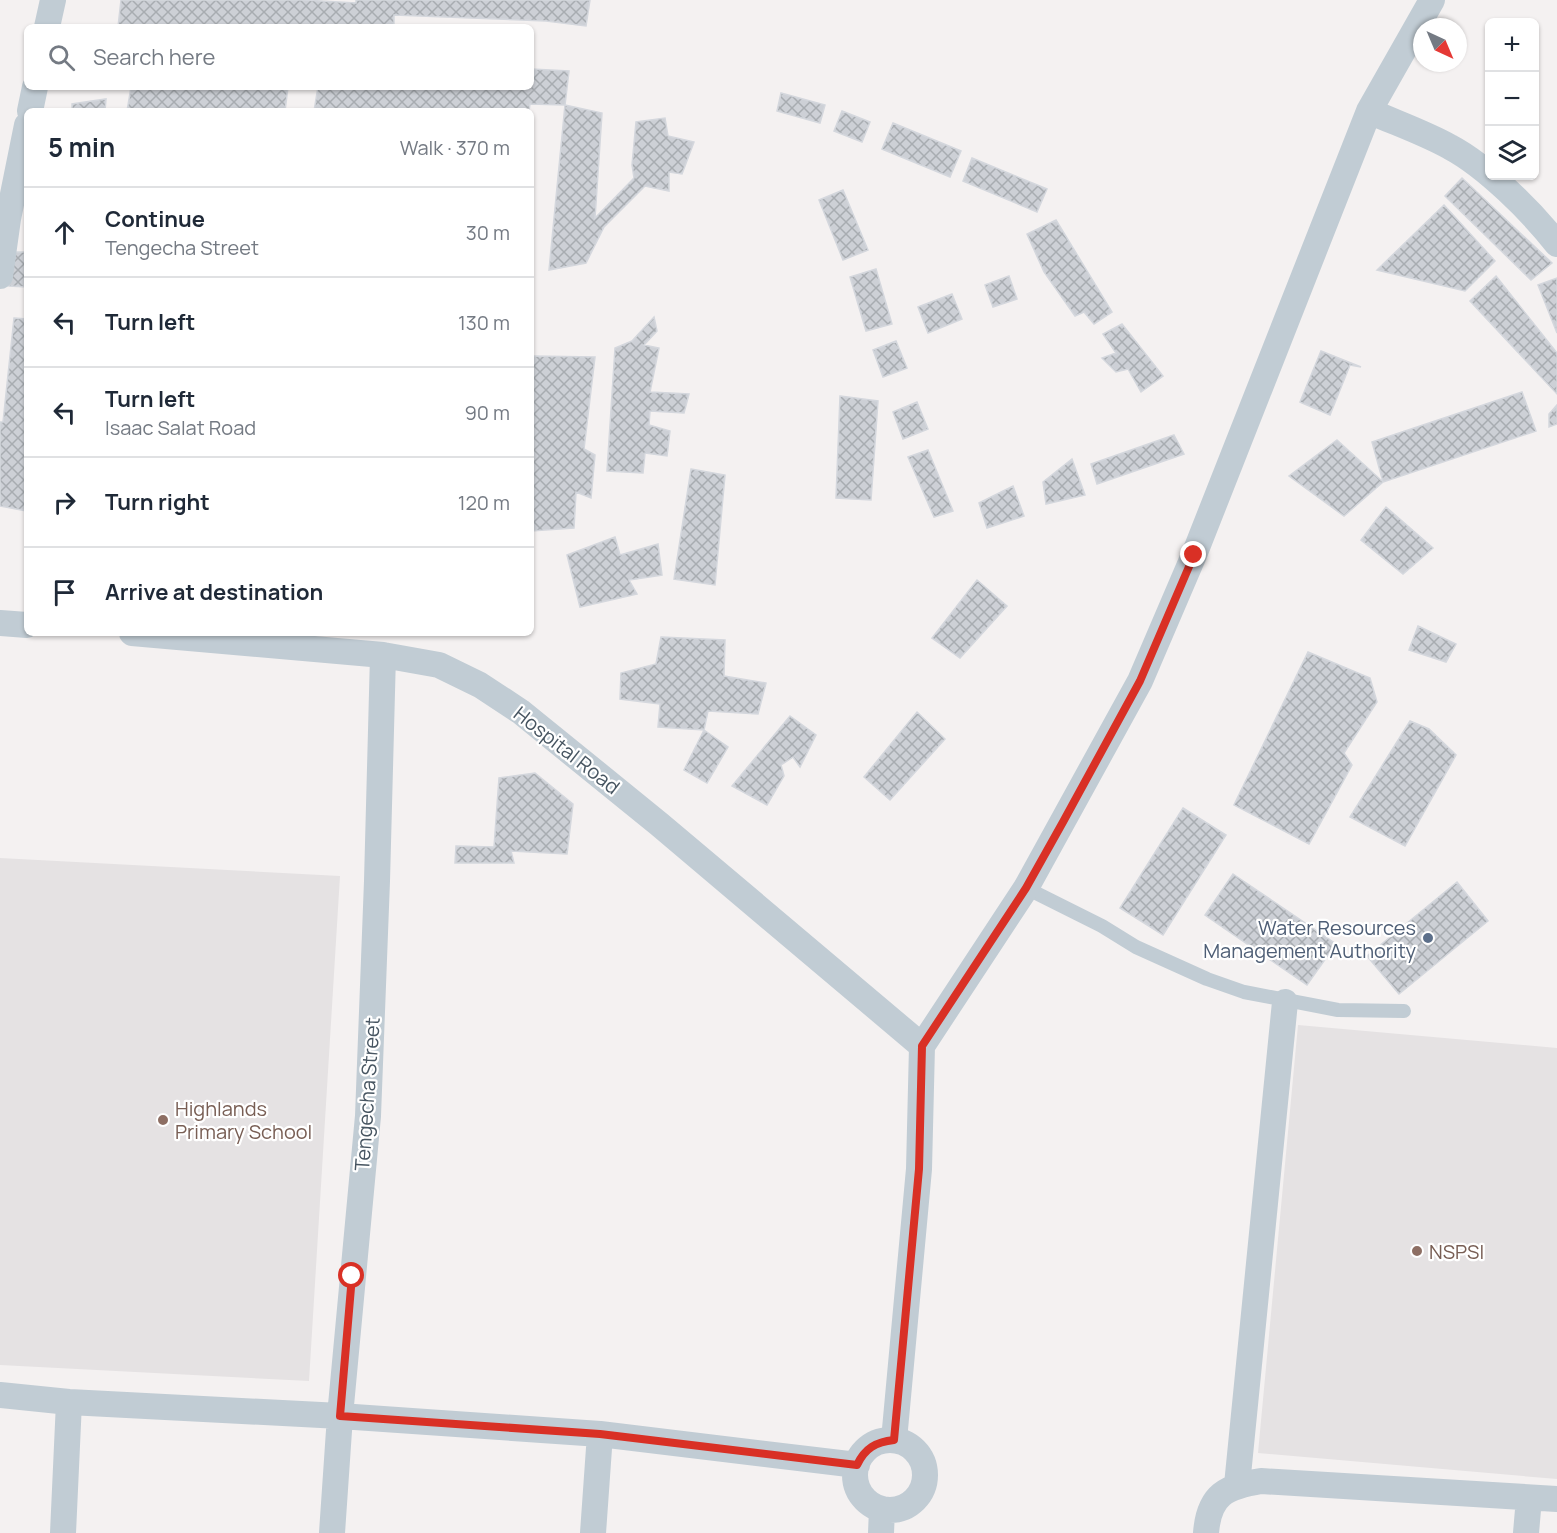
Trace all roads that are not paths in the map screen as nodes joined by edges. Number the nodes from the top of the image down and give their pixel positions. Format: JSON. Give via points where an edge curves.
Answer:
{"nodes":[{"id":1,"x":52,"y":0,"type":"edge"},
{"id":2,"x":1432,"y":0,"type":"edge"},
{"id":3,"x":48,"y":24,"type":"edge"},
{"id":4,"x":34,"y":90,"type":"edge"},
{"id":5,"x":31,"y":108,"type":"edge"},
{"id":6,"x":1370,"y":111,"type":"junction"},
{"id":7,"x":24,"y":140,"type":"edge"},
{"id":8,"x":1557,"y":244,"type":"edge"},
{"id":9,"x":0,"y":276,"type":"edge"},
{"id":10,"x":0,"y":623,"type":"edge"},
{"id":11,"x":24,"y":625,"type":"edge"},
{"id":12,"x":166,"y":636,"type":"edge"},
{"id":13,"x":383,"y":655,"type":"junction"},
{"id":14,"x":1026,"y":888,"type":"junction"},
{"id":15,"x":1284,"y":1002,"type":"junction"},
{"id":16,"x":1404,"y":1011,"type":"dead end"},
{"id":17,"x":922,"y":1046,"type":"junction"},
{"id":18,"x":0,"y":1395,"type":"edge"},
{"id":19,"x":69,"y":1402,"type":"junction"},
{"id":20,"x":340,"y":1416,"type":"junction"},
{"id":21,"x":600,"y":1434,"type":"junction"},
{"id":22,"x":894,"y":1440,"type":"junction"},
{"id":23,"x":857,"y":1465,"type":"junction"},
{"id":24,"x":1237,"y":1485,"type":"junction"},
{"id":25,"x":1529,"y":1498,"type":"junction"},
{"id":26,"x":1557,"y":1499,"type":"edge"},
{"id":27,"x":881,"y":1521,"type":"edge"},
{"id":28,"x":63,"y":1533,"type":"edge"},
{"id":29,"x":332,"y":1533,"type":"edge"},
{"id":30,"x":593,"y":1533,"type":"edge"},
{"id":31,"x":1206,"y":1533,"type":"edge"},
{"id":32,"x":1526,"y":1533,"type":"edge"}],
"edges":[{"from":1,"to":3,"type":"street"},
{"from":2,"to":6,"type":"street"},
{"from":4,"to":5,"type":"street"},
{"from":6,"to":8,"type":"street","via":[[1452,148],[1492,178]]},
{"from":6,"to":14,"type":"street","via":[[1140,681]]},
{"from":7,"to":9,"type":"street"},
{"from":10,"to":11,"type":"street"},
{"from":12,"to":13,"type":"street","name":"Hospital Road"},
{"from":13,"to":17,"type":"street","name":"Hospital Road","via":[[439,664],[521,712]]},
{"from":13,"to":20,"type":"street","name":"Tengecha Street","via":[[368,1116]]},
{"from":14,"to":15,"type":"lane","via":[[1136,947],[1207,979]]},
{"from":14,"to":17,"type":"street"},
{"from":15,"to":16,"type":"lane","via":[[1338,1010]]},
{"from":15,"to":24,"type":"street"},
{"from":17,"to":22,"type":"street","via":[[919,1169]]},
{"from":18,"to":19,"type":"street"},
{"from":19,"to":20,"type":"street"},
{"from":19,"to":28,"type":"street"},
{"from":20,"to":21,"type":"street"},
{"from":20,"to":29,"type":"street","name":"Tengecha Street"},
{"from":21,"to":23,"type":"street"},
{"from":21,"to":30,"type":"street"},
{"from":22,"to":23,"type":"street","via":[[871,1446]]},
{"from":22,"to":27,"type":"street","via":[[916,1451],[926,1472],[919,1495]]},
{"from":23,"to":27,"type":"street","via":[[856,1485]]},
{"from":24,"to":25,"type":"street","via":[[1261,1481]]},
{"from":24,"to":31,"type":"street","via":[[1224,1491],[1211,1507]]},
{"from":25,"to":26,"type":"street"},
{"from":25,"to":32,"type":"street"}]}
